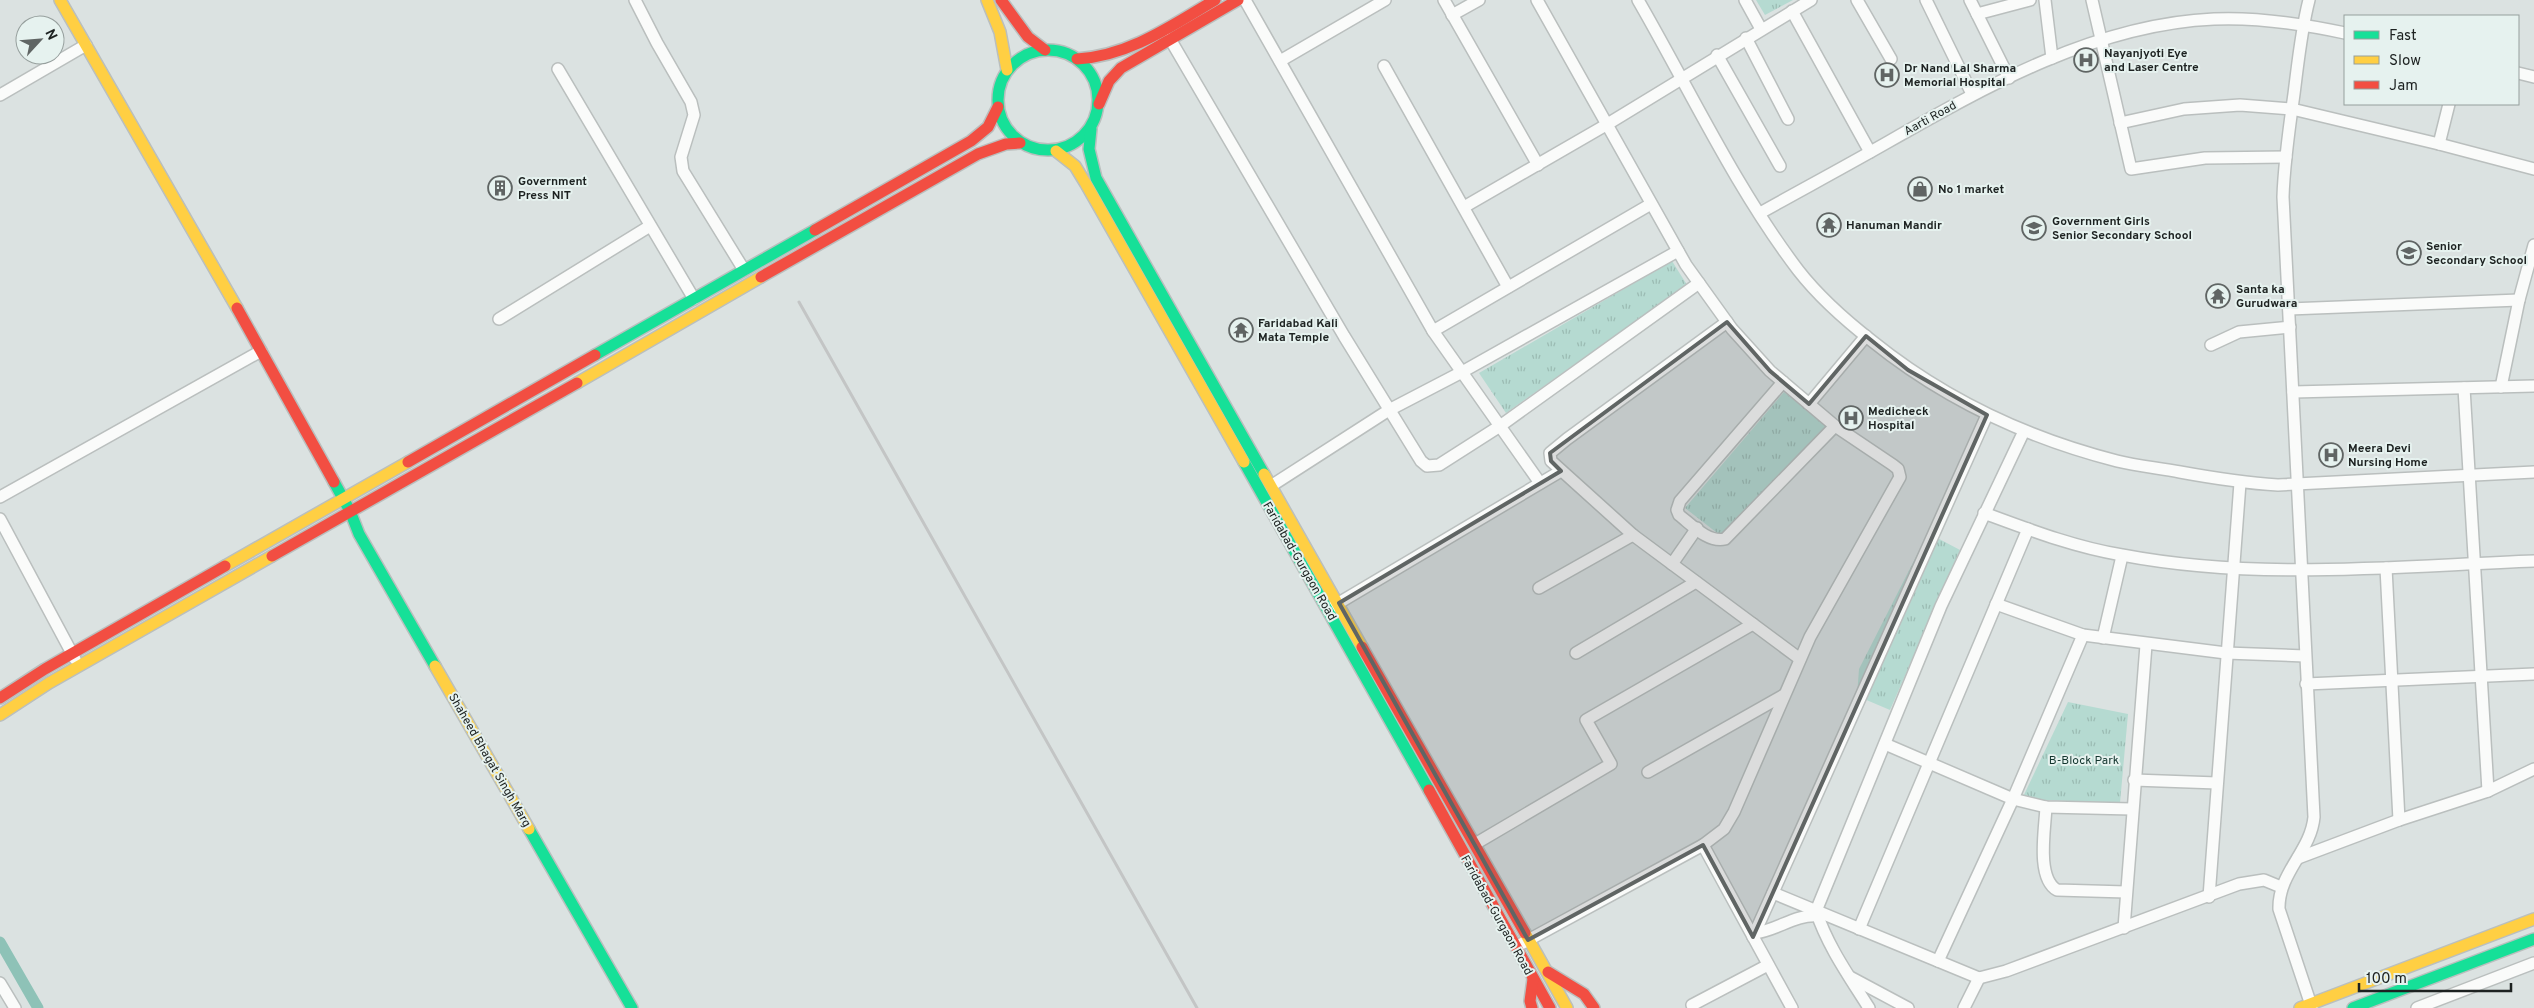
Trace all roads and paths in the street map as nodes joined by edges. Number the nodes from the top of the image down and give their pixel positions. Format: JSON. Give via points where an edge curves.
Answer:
{"nodes":[{"id":1,"x":60,"y":0,"type":"edge"},
{"id":2,"x":635,"y":0,"type":"edge"},
{"id":3,"x":987,"y":0,"type":"edge"},
{"id":4,"x":1001,"y":0,"type":"edge"},
{"id":5,"x":1215,"y":0,"type":"edge"},
{"id":6,"x":1238,"y":0,"type":"edge"},
{"id":7,"x":1245,"y":0,"type":"edge"},
{"id":8,"x":1385,"y":0,"type":"edge"},
{"id":9,"x":1444,"y":0,"type":"edge"},
{"id":10,"x":1479,"y":0,"type":"edge"},
{"id":11,"x":1538,"y":0,"type":"edge"},
{"id":12,"x":1638,"y":0,"type":"edge"},
{"id":13,"x":1745,"y":0,"type":"edge"},
{"id":14,"x":1812,"y":0,"type":"edge"},
{"id":15,"x":1858,"y":0,"type":"edge"},
{"id":16,"x":1926,"y":0,"type":"edge"},
{"id":17,"x":1970,"y":0,"type":"edge"},
{"id":18,"x":2030,"y":0,"type":"edge"},
{"id":19,"x":2045,"y":0,"type":"edge"},
{"id":20,"x":2092,"y":0,"type":"edge"},
{"id":21,"x":2309,"y":0,"type":"edge"},
{"id":22,"x":2006,"y":3,"type":"edge"},
{"id":23,"x":1792,"y":11,"type":"junction"},
{"id":24,"x":1977,"y":14,"type":"junction"},
{"id":25,"x":1452,"y":15,"type":"junction"},
{"id":26,"x":2303,"y":24,"type":"junction"},
{"id":27,"x":1761,"y":29,"type":"junction"},
{"id":28,"x":2344,"y":33,"type":"edge"},
{"id":29,"x":1170,"y":38,"type":"junction"},
{"id":30,"x":1746,"y":38,"type":"junction"},
{"id":31,"x":2100,"y":42,"type":"junction"},
{"id":32,"x":86,"y":45,"type":"junction"},
{"id":33,"x":1045,"y":50,"type":"junction"},
{"id":34,"x":1717,"y":55,"type":"junction"},
{"id":35,"x":2052,"y":58,"type":"junction"},
{"id":36,"x":1077,"y":59,"type":"junction"},
{"id":37,"x":1891,"y":59,"type":"dead end"},
{"id":38,"x":1280,"y":60,"type":"junction"},
{"id":39,"x":1384,"y":66,"type":"dead end"},
{"id":40,"x":558,"y":68,"type":"dead end"},
{"id":41,"x":1007,"y":70,"type":"junction"},
{"id":42,"x":2519,"y":73,"type":"edge"},
{"id":43,"x":1681,"y":77,"type":"junction"},
{"id":44,"x":2534,"y":77,"type":"edge"},
{"id":45,"x":2009,"y":78,"type":"junction"},
{"id":46,"x":1972,"y":94,"type":"junction"},
{"id":47,"x":0,"y":95,"type":"edge"},
{"id":48,"x":2449,"y":105,"type":"edge"},
{"id":49,"x":998,"y":107,"type":"junction"},
{"id":50,"x":1098,"y":108,"type":"junction"},
{"id":51,"x":2292,"y":109,"type":"junction"},
{"id":52,"x":1788,"y":119,"type":"dead end"},
{"id":53,"x":2120,"y":123,"type":"junction"},
{"id":54,"x":1606,"y":125,"type":"junction"},
{"id":55,"x":1091,"y":129,"type":"junction"},
{"id":56,"x":1020,"y":143,"type":"junction"},
{"id":57,"x":2440,"y":144,"type":"junction"},
{"id":58,"x":1056,"y":151,"type":"junction"},
{"id":59,"x":1870,"y":152,"type":"junction"},
{"id":60,"x":2286,"y":157,"type":"junction"},
{"id":61,"x":1538,"y":165,"type":"junction"},
{"id":62,"x":1780,"y":166,"type":"dead end"},
{"id":63,"x":2534,"y":170,"type":"edge"},
{"id":64,"x":1650,"y":204,"type":"junction"},
{"id":65,"x":1464,"y":207,"type":"junction"},
{"id":66,"x":1760,"y":213,"type":"junction"},
{"id":67,"x":650,"y":226,"type":"junction"},
{"id":68,"x":2534,"y":245,"type":"edge"},
{"id":69,"x":1678,"y":251,"type":"junction"},
{"id":70,"x":744,"y":270,"type":"junction"},
{"id":71,"x":1699,"y":283,"type":"junction"},
{"id":72,"x":1508,"y":287,"type":"junction"},
{"id":73,"x":694,"y":299,"type":"junction"},
{"id":74,"x":2519,"y":300,"type":"junction"},
{"id":75,"x":2289,"y":309,"type":"junction"},
{"id":76,"x":499,"y":319,"type":"dead end"},
{"id":77,"x":1726,"y":322,"type":"junction"},
{"id":78,"x":2290,"y":327,"type":"junction"},
{"id":79,"x":1433,"y":331,"type":"junction"},
{"id":80,"x":1866,"y":336,"type":"junction"},
{"id":81,"x":2211,"y":345,"type":"dead end"},
{"id":82,"x":261,"y":352,"type":"junction"},
{"id":83,"x":1462,"y":372,"type":"junction"},
{"id":84,"x":1783,"y":382,"type":"junction"},
{"id":85,"x":2534,"y":386,"type":"edge"},
{"id":86,"x":2501,"y":387,"type":"junction"},
{"id":87,"x":2464,"y":388,"type":"junction"},
{"id":88,"x":2293,"y":392,"type":"junction"},
{"id":89,"x":1809,"y":404,"type":"junction"},
{"id":90,"x":1389,"y":410,"type":"junction"},
{"id":91,"x":1986,"y":416,"type":"junction"},
{"id":92,"x":1500,"y":426,"type":"junction"},
{"id":93,"x":1835,"y":426,"type":"junction"},
{"id":94,"x":2024,"y":431,"type":"junction"},
{"id":95,"x":1561,"y":471,"type":"junction"},
{"id":96,"x":2534,"y":472,"type":"edge"},
{"id":97,"x":2468,"y":475,"type":"junction"},
{"id":98,"x":1540,"y":483,"type":"junction"},
{"id":99,"x":2240,"y":483,"type":"junction"},
{"id":100,"x":2297,"y":483,"type":"junction"},
{"id":101,"x":1271,"y":486,"type":"junction"},
{"id":102,"x":0,"y":497,"type":"edge"},
{"id":103,"x":342,"y":498,"type":"junction"},
{"id":104,"x":350,"y":511,"type":"junction"},
{"id":105,"x":1984,"y":513,"type":"junction"},
{"id":106,"x":0,"y":519,"type":"edge"},
{"id":107,"x":1697,"y":528,"type":"junction"},
{"id":108,"x":2028,"y":529,"type":"junction"},
{"id":109,"x":1633,"y":535,"type":"junction"},
{"id":110,"x":2122,"y":556,"type":"junction"},
{"id":111,"x":2534,"y":561,"type":"edge"},
{"id":112,"x":1672,"y":564,"type":"junction"},
{"id":113,"x":2474,"y":564,"type":"junction"},
{"id":114,"x":2386,"y":568,"type":"junction"},
{"id":115,"x":2234,"y":570,"type":"junction"},
{"id":116,"x":2301,"y":570,"type":"junction"},
{"id":117,"x":1696,"y":582,"type":"junction"},
{"id":118,"x":1539,"y":588,"type":"dead end"},
{"id":119,"x":1338,"y":603,"type":"junction"},
{"id":120,"x":1996,"y":604,"type":"junction"},
{"id":121,"x":1328,"y":609,"type":"junction"},
{"id":122,"x":1753,"y":624,"type":"junction"},
{"id":123,"x":2083,"y":635,"type":"junction"},
{"id":124,"x":2103,"y":638,"type":"junction"},
{"id":125,"x":2146,"y":645,"type":"junction"},
{"id":126,"x":1576,"y":653,"type":"dead end"},
{"id":127,"x":2226,"y":653,"type":"junction"},
{"id":128,"x":72,"y":654,"type":"junction"},
{"id":129,"x":2305,"y":656,"type":"junction"},
{"id":130,"x":1800,"y":659,"type":"junction"},
{"id":131,"x":79,"y":666,"type":"junction"},
{"id":132,"x":2534,"y":674,"type":"edge"},
{"id":133,"x":2481,"y":676,"type":"junction"},
{"id":134,"x":2392,"y":680,"type":"junction"},
{"id":135,"x":2306,"y":684,"type":"junction"},
{"id":136,"x":1784,"y":695,"type":"junction"},
{"id":137,"x":0,"y":698,"type":"edge"},
{"id":138,"x":0,"y":714,"type":"edge"},
{"id":139,"x":1885,"y":744,"type":"junction"},
{"id":140,"x":1930,"y":762,"type":"junction"},
{"id":141,"x":2534,"y":769,"type":"edge"},
{"id":142,"x":1648,"y":772,"type":"dead end"},
{"id":143,"x":2134,"y":780,"type":"junction"},
{"id":144,"x":2217,"y":783,"type":"junction"},
{"id":145,"x":2488,"y":791,"type":"junction"},
{"id":146,"x":2013,"y":799,"type":"junction"},
{"id":147,"x":2046,"y":807,"type":"junction"},
{"id":148,"x":2132,"y":809,"type":"junction"},
{"id":149,"x":2399,"y":820,"type":"junction"},
{"id":150,"x":1475,"y":844,"type":"junction"},
{"id":151,"x":1703,"y":845,"type":"junction"},
{"id":152,"x":2298,"y":858,"type":"junction"},
{"id":153,"x":2281,"y":887,"type":"junction"},
{"id":154,"x":2126,"y":892,"type":"junction"},
{"id":155,"x":1773,"y":893,"type":"junction"},
{"id":156,"x":2209,"y":897,"type":"junction"},
{"id":157,"x":1817,"y":914,"type":"junction"},
{"id":158,"x":2534,"y":919,"type":"edge"},
{"id":159,"x":2124,"y":928,"type":"junction"},
{"id":160,"x":1860,"y":929,"type":"junction"},
{"id":161,"x":1754,"y":935,"type":"junction"},
{"id":162,"x":2534,"y":939,"type":"edge"},
{"id":163,"x":1528,"y":940,"type":"junction"},
{"id":164,"x":1515,"y":947,"type":"junction"},
{"id":165,"x":1938,"y":961,"type":"junction"},
{"id":166,"x":2534,"y":963,"type":"edge"},
{"id":167,"x":1768,"y":965,"type":"junction"},
{"id":168,"x":1547,"y":972,"type":"junction"},
{"id":169,"x":1847,"y":976,"type":"junction"},
{"id":170,"x":1979,"y":978,"type":"junction"},
{"id":171,"x":1533,"y":979,"type":"junction"},
{"id":172,"x":0,"y":983,"type":"edge"},
{"id":173,"x":1692,"y":1005,"type":"dead end"},
{"id":174,"x":2308,"y":1007,"type":"edge"},
{"id":175,"x":15,"y":1008,"type":"edge"},
{"id":176,"x":632,"y":1008,"type":"edge"},
{"id":177,"x":1532,"y":1008,"type":"edge"},
{"id":178,"x":1550,"y":1008,"type":"edge"},
{"id":179,"x":1568,"y":1008,"type":"edge"},
{"id":180,"x":1594,"y":1008,"type":"edge"},
{"id":181,"x":1792,"y":1008,"type":"edge"},
{"id":182,"x":1869,"y":1008,"type":"edge"},
{"id":183,"x":1908,"y":1008,"type":"edge"},
{"id":184,"x":1964,"y":1008,"type":"edge"},
{"id":185,"x":2353,"y":1008,"type":"edge"},
{"id":186,"x":2417,"y":1008,"type":"edge"}],
"edges":[{"from":1,"to":32,"type":"street","name":"Shaheed Bhagat Singh Marg"},
{"from":2,"to":70,"type":"street","via":[[691,102],[694,115],[681,157],[683,171]]},
{"from":3,"to":41,"type":"street","via":[[1000,32]]},
{"from":4,"to":33,"type":"street","via":[[1028,37]]},
{"from":5,"to":36,"type":"street","via":[[1128,49],[1108,57]]},
{"from":6,"to":29,"type":"street"},
{"from":7,"to":38,"type":"street"},
{"from":8,"to":38,"type":"street"},
{"from":9,"to":25,"type":"street"},
{"from":10,"to":25,"type":"street"},
{"from":11,"to":54,"type":"street"},
{"from":12,"to":43,"type":"street"},
{"from":13,"to":27,"type":"street"},
{"from":14,"to":23,"type":"street"},
{"from":15,"to":37,"type":"street"},
{"from":16,"to":46,"type":"street"},
{"from":17,"to":24,"type":"street"},
{"from":18,"to":22,"type":"street"},
{"from":19,"to":35,"type":"street"},
{"from":20,"to":31,"type":"street"},
{"from":21,"to":26,"type":"street"},
{"from":22,"to":24,"type":"street"},
{"from":23,"to":27,"type":"street"},
{"from":23,"to":59,"type":"street"},
{"from":24,"to":45,"type":"street"},
{"from":25,"to":61,"type":"street"},
{"from":26,"to":28,"type":"street","name":"Aarti Road"},
{"from":26,"to":31,"type":"street","name":"Aarti Road","via":[[2206,20],[2144,28]]},
{"from":26,"to":51,"type":"street"},
{"from":27,"to":30,"type":"street"},
{"from":29,"to":50,"type":"street","via":[[1118,71],[1109,81]]},
{"from":29,"to":90,"type":"street"},
{"from":30,"to":34,"type":"street"},
{"from":30,"to":52,"type":"street"},
{"from":31,"to":35,"type":"street","name":"Aarti Road"},
{"from":31,"to":53,"type":"street"},
{"from":32,"to":47,"type":"street"},
{"from":32,"to":82,"type":"street","name":"Shaheed Bhagat Singh Marg"},
{"from":33,"to":36,"type":"street","via":[[1059,51]]},
{"from":33,"to":41,"type":"street","via":[[1021,57]]},
{"from":34,"to":43,"type":"street"},
{"from":34,"to":62,"type":"street"},
{"from":35,"to":45,"type":"street","name":"Aarti Road"},
{"from":36,"to":50,"type":"street","via":[[1091,73],[1098,92]]},
{"from":38,"to":79,"type":"street"},
{"from":39,"to":65,"type":"street"},
{"from":40,"to":67,"type":"street"},
{"from":41,"to":49,"type":"street","via":[[999,89]]},
{"from":42,"to":44,"type":"street"},
{"from":43,"to":54,"type":"street"},
{"from":43,"to":66,"type":"street"},
{"from":45,"to":46,"type":"street","name":"Aarti Road"},
{"from":46,"to":59,"type":"street","name":"Aarti Road"},
{"from":48,"to":57,"type":"street"},
{"from":49,"to":56,"type":"street","via":[[1005,128]]},
{"from":49,"to":70,"type":"street","via":[[988,127],[971,142]]},
{"from":50,"to":55,"type":"street"},
{"from":51,"to":53,"type":"street","via":[[2240,105],[2199,108]]},
{"from":51,"to":57,"type":"street"},
{"from":51,"to":60,"type":"street"},
{"from":53,"to":60,"type":"street","via":[[2131,169],[2205,158]]},
{"from":54,"to":61,"type":"street"},
{"from":54,"to":64,"type":"street"},
{"from":55,"to":58,"type":"street","via":[[1076,144]]},
{"from":55,"to":101,"type":"street","name":"Faridabad-Gurgaon Road","via":[[1089,149],[1096,178]]},
{"from":56,"to":58,"type":"street","via":[[1037,150]]},
{"from":56,"to":104,"type":"street","via":[[1006,144],[978,154]]},
{"from":57,"to":63,"type":"street"},
{"from":58,"to":121,"type":"street","name":"Faridabad-Gurgaon Road","via":[[1075,166],[1086,184]]},
{"from":59,"to":66,"type":"street","name":"Aarti Road"},
{"from":60,"to":75,"type":"street","via":[[2283,197]]},
{"from":61,"to":65,"type":"street"},
{"from":64,"to":69,"type":"street"},
{"from":64,"to":72,"type":"street"},
{"from":65,"to":72,"type":"street"},
{"from":66,"to":80,"type":"street","via":[[1825,301]]},
{"from":67,"to":73,"type":"street"},
{"from":67,"to":76,"type":"street"},
{"from":68,"to":74,"type":"street"},
{"from":69,"to":71,"type":"street"},
{"from":69,"to":83,"type":"street"},
{"from":70,"to":73,"type":"street"},
{"from":71,"to":77,"type":"street"},
{"from":71,"to":92,"type":"street"},
{"from":72,"to":79,"type":"street"},
{"from":73,"to":103,"type":"street"},
{"from":74,"to":75,"type":"street"},
{"from":74,"to":86,"type":"street"},
{"from":75,"to":78,"type":"street"},
{"from":77,"to":84,"type":"street"},
{"from":77,"to":95,"type":"street","via":[[1550,453],[1551,461]]},
{"from":78,"to":81,"type":"street","via":[[2239,332]]},
{"from":78,"to":88,"type":"street"},
{"from":79,"to":83,"type":"street"},
{"from":80,"to":89,"type":"street"},
{"from":80,"to":91,"type":"street","via":[[1908,370]]},
{"from":82,"to":102,"type":"street"},
{"from":82,"to":103,"type":"street","name":"Shaheed Bhagat Singh Marg"},
{"from":83,"to":90,"type":"street"},
{"from":83,"to":92,"type":"street"},
{"from":84,"to":89,"type":"street"},
{"from":84,"to":107,"type":"street","via":[[1680,501],[1679,515]]},
{"from":85,"to":86,"type":"street"},
{"from":86,"to":87,"type":"street"},
{"from":87,"to":88,"type":"street"},
{"from":87,"to":97,"type":"street"},
{"from":88,"to":100,"type":"street"},
{"from":89,"to":93,"type":"street"},
{"from":90,"to":92,"type":"street","via":[[1427,466],[1439,465]]},
{"from":90,"to":101,"type":"street"},
{"from":91,"to":94,"type":"street"},
{"from":91,"to":155,"type":"street"},
{"from":92,"to":98,"type":"street"},
{"from":93,"to":107,"type":"street","via":[[1725,538],[1714,540]]},
{"from":93,"to":130,"type":"street","via":[[1893,465],[1900,477]]},
{"from":94,"to":99,"type":"street","via":[[2117,461]]},
{"from":94,"to":105,"type":"street"},
{"from":95,"to":98,"type":"street"},
{"from":95,"to":109,"type":"street"},
{"from":96,"to":97,"type":"street"},
{"from":97,"to":100,"type":"street"},
{"from":97,"to":113,"type":"street"},
{"from":98,"to":119,"type":"street"},
{"from":99,"to":100,"type":"street"},
{"from":99,"to":115,"type":"street"},
{"from":100,"to":116,"type":"street"},
{"from":101,"to":119,"type":"street","name":"Faridabad-Gurgaon Road"},
{"from":103,"to":104,"type":"street","name":"Shaheed Bhagat Singh Marg"},
{"from":103,"to":128,"type":"street"},
{"from":104,"to":131,"type":"street"},
{"from":104,"to":176,"type":"street","name":"Shaheed Bhagat Singh Marg","via":[[359,534]]},
{"from":105,"to":108,"type":"street"},
{"from":105,"to":139,"type":"street"},
{"from":106,"to":128,"type":"street"},
{"from":107,"to":112,"type":"street"},
{"from":108,"to":110,"type":"street","via":[[2064,542]]},
{"from":108,"to":120,"type":"street"},
{"from":109,"to":112,"type":"street"},
{"from":109,"to":118,"type":"street"},
{"from":110,"to":115,"type":"street"},
{"from":110,"to":124,"type":"street"},
{"from":111,"to":113,"type":"street"},
{"from":112,"to":117,"type":"street"},
{"from":113,"to":114,"type":"street"},
{"from":113,"to":133,"type":"street"},
{"from":114,"to":116,"type":"street"},
{"from":114,"to":134,"type":"street"},
{"from":115,"to":116,"type":"street"},
{"from":115,"to":127,"type":"street"},
{"from":116,"to":129,"type":"street"},
{"from":117,"to":122,"type":"street"},
{"from":117,"to":126,"type":"street"},
{"from":119,"to":121,"type":"street"},
{"from":119,"to":150,"type":"street","name":"Faridabad-Gurgaon Road"},
{"from":120,"to":123,"type":"street"},
{"from":120,"to":140,"type":"street"},
{"from":121,"to":164,"type":"street","name":"Faridabad-Gurgaon Road"},
{"from":122,"to":130,"type":"street"},
{"from":122,"to":150,"type":"street","via":[[1586,720],[1611,764]]},
{"from":123,"to":124,"type":"street"},
{"from":123,"to":146,"type":"street"},
{"from":124,"to":125,"type":"street"},
{"from":125,"to":127,"type":"street"},
{"from":125,"to":143,"type":"street"},
{"from":127,"to":129,"type":"street"},
{"from":127,"to":144,"type":"street"},
{"from":128,"to":131,"type":"street"},
{"from":128,"to":137,"type":"street"},
{"from":129,"to":135,"type":"street"},
{"from":130,"to":136,"type":"street"},
{"from":131,"to":138,"type":"street"},
{"from":132,"to":133,"type":"street"},
{"from":133,"to":134,"type":"street"},
{"from":133,"to":145,"type":"street"},
{"from":134,"to":135,"type":"street"},
{"from":134,"to":149,"type":"street"},
{"from":135,"to":152,"type":"street","via":[[2314,817],[2309,839]]},
{"from":136,"to":142,"type":"street"},
{"from":136,"to":151,"type":"street","via":[[1734,812],[1724,829]]},
{"from":139,"to":140,"type":"street"},
{"from":139,"to":157,"type":"street"},
{"from":140,"to":146,"type":"street"},
{"from":140,"to":160,"type":"street"},
{"from":141,"to":145,"type":"street"},
{"from":143,"to":144,"type":"street"},
{"from":143,"to":148,"type":"street"},
{"from":144,"to":156,"type":"street"},
{"from":145,"to":149,"type":"street"},
{"from":146,"to":147,"type":"street"},
{"from":146,"to":165,"type":"street"},
{"from":147,"to":148,"type":"street"},
{"from":147,"to":154,"type":"street","via":[[2044,866],[2050,886],[2057,890]]},
{"from":148,"to":154,"type":"street"},
{"from":149,"to":152,"type":"street"},
{"from":150,"to":163,"type":"street","name":"Faridabad-Gurgaon Road"},
{"from":151,"to":161,"type":"street"},
{"from":151,"to":163,"type":"street"},
{"from":152,"to":153,"type":"street"},
{"from":153,"to":156,"type":"street","via":[[2256,880]]},
{"from":153,"to":174,"type":"street","via":[[2279,909]]},
{"from":154,"to":159,"type":"street"},
{"from":155,"to":157,"type":"street"},
{"from":155,"to":161,"type":"street"},
{"from":156,"to":159,"type":"street"},
{"from":157,"to":160,"type":"street"},
{"from":157,"to":161,"type":"street","via":[[1800,916]]},
{"from":157,"to":169,"type":"street"},
{"from":158,"to":174,"type":"street"},
{"from":159,"to":170,"type":"street"},
{"from":160,"to":165,"type":"street"},
{"from":161,"to":167,"type":"street"},
{"from":162,"to":185,"type":"street"},
{"from":163,"to":164,"type":"street"},
{"from":163,"to":168,"type":"street","name":"Faridabad-Gurgaon Road"},
{"from":164,"to":171,"type":"street","name":"Faridabad-Gurgaon Road"},
{"from":165,"to":170,"type":"street"},
{"from":166,"to":186,"type":"street"},
{"from":167,"to":173,"type":"street"},
{"from":167,"to":181,"type":"street"},
{"from":168,"to":179,"type":"street","name":"Faridabad-Gurgaon Road"},
{"from":168,"to":180,"type":"street","via":[[1584,994]]},
{"from":169,"to":182,"type":"street"},
{"from":169,"to":183,"type":"street"},
{"from":170,"to":184,"type":"street"},
{"from":171,"to":177,"type":"street"},
{"from":171,"to":178,"type":"street","name":"Faridabad-Gurgaon Road"},
{"from":172,"to":175,"type":"street"}]}
